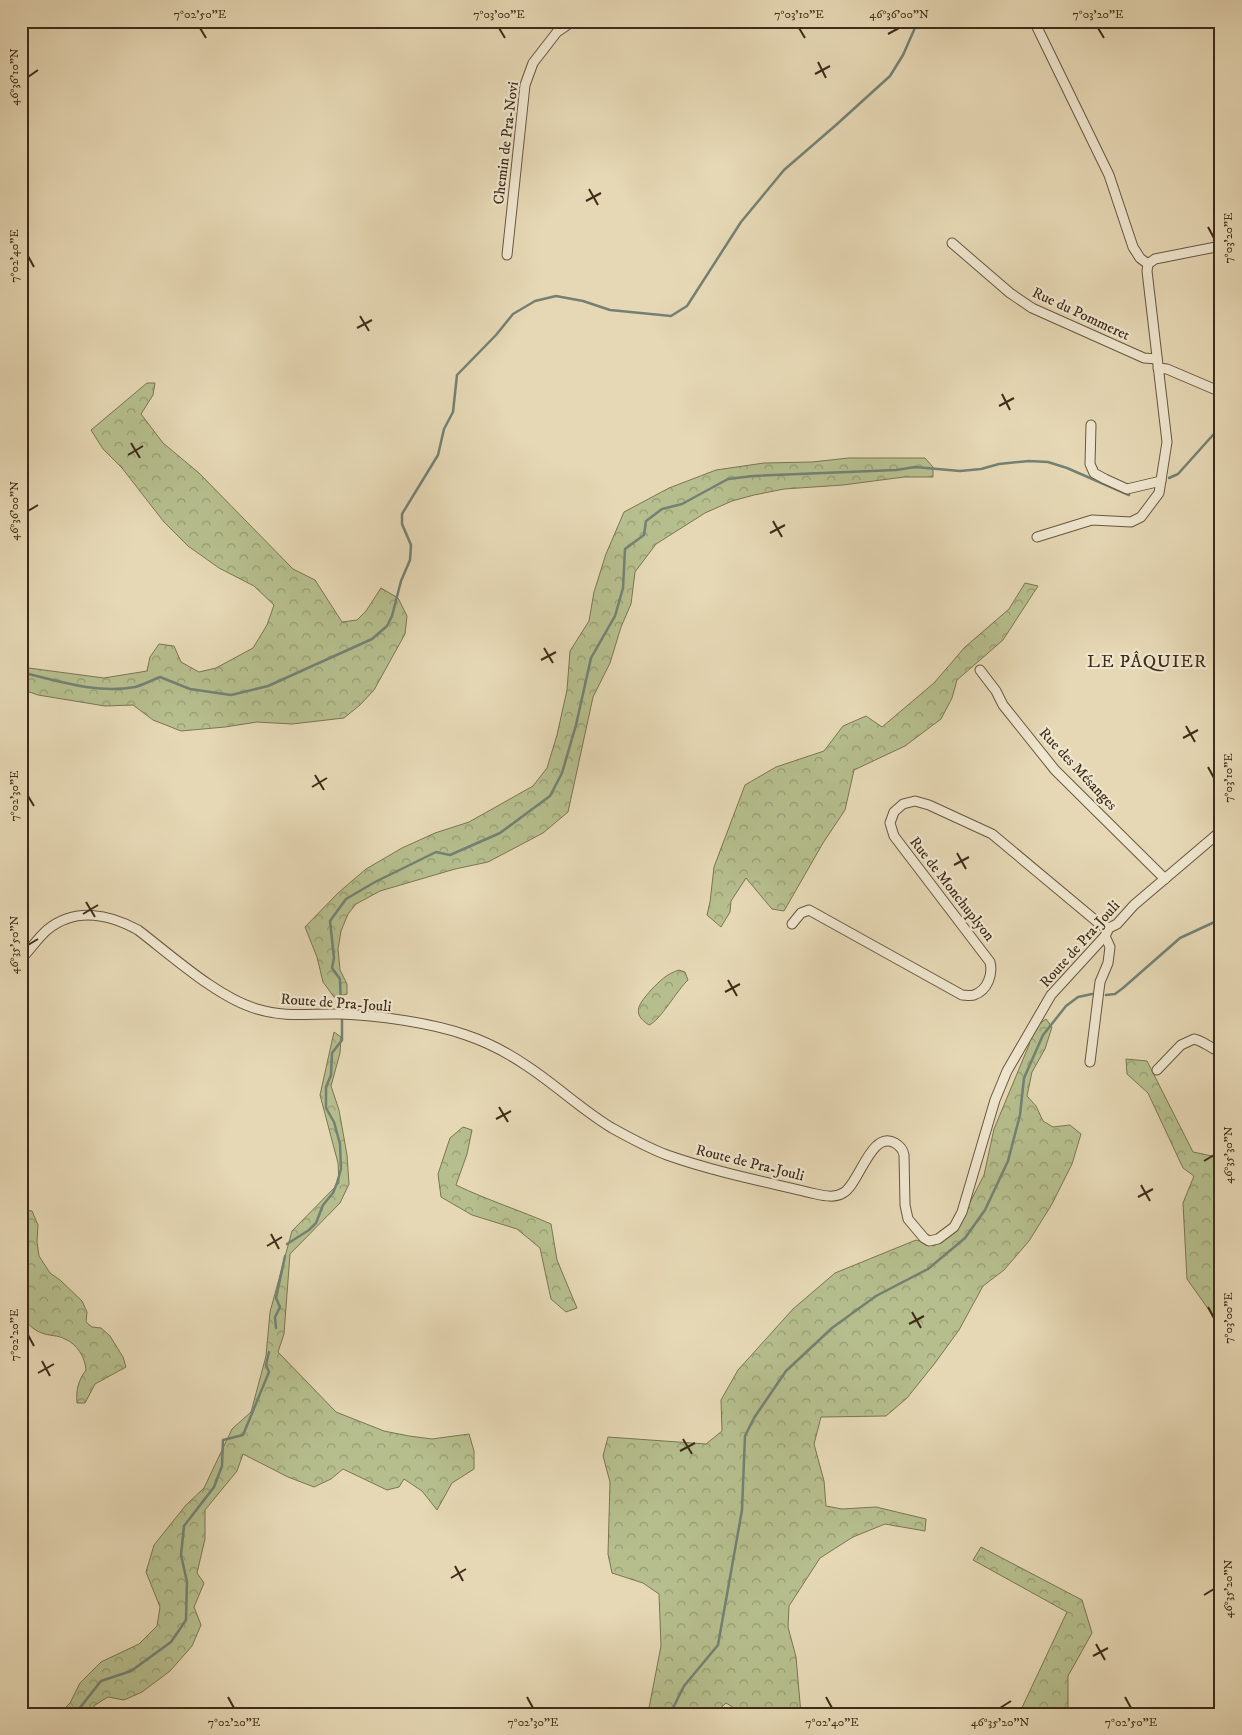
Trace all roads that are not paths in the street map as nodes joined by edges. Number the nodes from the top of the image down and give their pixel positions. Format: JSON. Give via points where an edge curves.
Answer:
{"nodes":[{"id":1,"x":574,"y":21,"type":"edge"},
{"id":2,"x":1034,"y":21,"type":"edge"},
{"id":3,"x":952,"y":243,"type":"dead end"},
{"id":4,"x":1221,"y":246,"type":"edge"},
{"id":5,"x":507,"y":255,"type":"dead end"},
{"id":6,"x":1148,"y":264,"type":"junction"},
{"id":7,"x":1157,"y":363,"type":"junction"},
{"id":8,"x":1221,"y":392,"type":"edge"},
{"id":9,"x":1091,"y":425,"type":"dead end"},
{"id":10,"x":1161,"y":481,"type":"junction"},
{"id":11,"x":1038,"y":537,"type":"dead end"},
{"id":12,"x":980,"y":670,"type":"dead end"},
{"id":13,"x":1221,"y":832,"type":"edge"},
{"id":14,"x":1165,"y":878,"type":"junction"},
{"id":15,"x":792,"y":924,"type":"dead end"},
{"id":16,"x":1107,"y":932,"type":"junction"},
{"id":17,"x":21,"y":960,"type":"edge"},
{"id":18,"x":1221,"y":1052,"type":"edge"},
{"id":19,"x":1090,"y":1062,"type":"dead end"},
{"id":20,"x":1157,"y":1070,"type":"dead end"}],
"edges":[{"from":1,"to":5,"type":"street","name":"Chemin de Pra-Novi","via":[[557,32],[533,63],[525,85]]},
{"from":2,"to":6,"type":"street","via":[[1109,176],[1131,243]]},
{"from":3,"to":7,"type":"street","name":"Rue du Pommeret","via":[[1032,308]]},
{"from":4,"to":6,"type":"street","via":[[1155,259]]},
{"from":6,"to":7,"type":"street"},
{"from":7,"to":8,"type":"street","name":"Rue du Pommeret"},
{"from":7,"to":10,"type":"street","via":[[1167,442]]},
{"from":9,"to":10,"type":"street","via":[[1090,464],[1094,472],[1128,489]]},
{"from":10,"to":11,"type":"street","via":[[1159,493],[1147,510],[1131,522],[1092,520]]},
{"from":12,"to":14,"type":"street","name":"Rue des Mésanges","via":[[1003,705],[1055,770]]},
{"from":13,"to":14,"type":"street","name":"Route de Pra-Jouli"},
{"from":14,"to":16,"type":"street","name":"Route de Pra-Jouli"},
{"from":15,"to":16,"type":"street","name":"Rue de Monchuplyon","via":[[801,913],[809,910],[962,995],[974,995],[983,989],[992,971],[990,962],[894,836],[890,823],[894,812],[903,804],[915,801],[992,834]]},
{"from":16,"to":17,"type":"street","name":"Route de Pra-Jouli","via":[[1046,1003],[1003,1080],[962,1212],[948,1233],[932,1241],[924,1238],[908,1220],[904,1155],[901,1148],[892,1142],[881,1142],[875,1147],[843,1193],[833,1196],[816,1194],[711,1169],[665,1154],[610,1126],[513,1057],[466,1035],[390,1019],[341,1014],[291,1016],[244,1005],[205,981],[138,930],[108,916],[82,915],[57,924]]},
{"from":16,"to":19,"type":"street","via":[[1110,947],[1108,963],[1100,982]]},
{"from":18,"to":20,"type":"street","via":[[1194,1038],[1181,1045]]}]}
